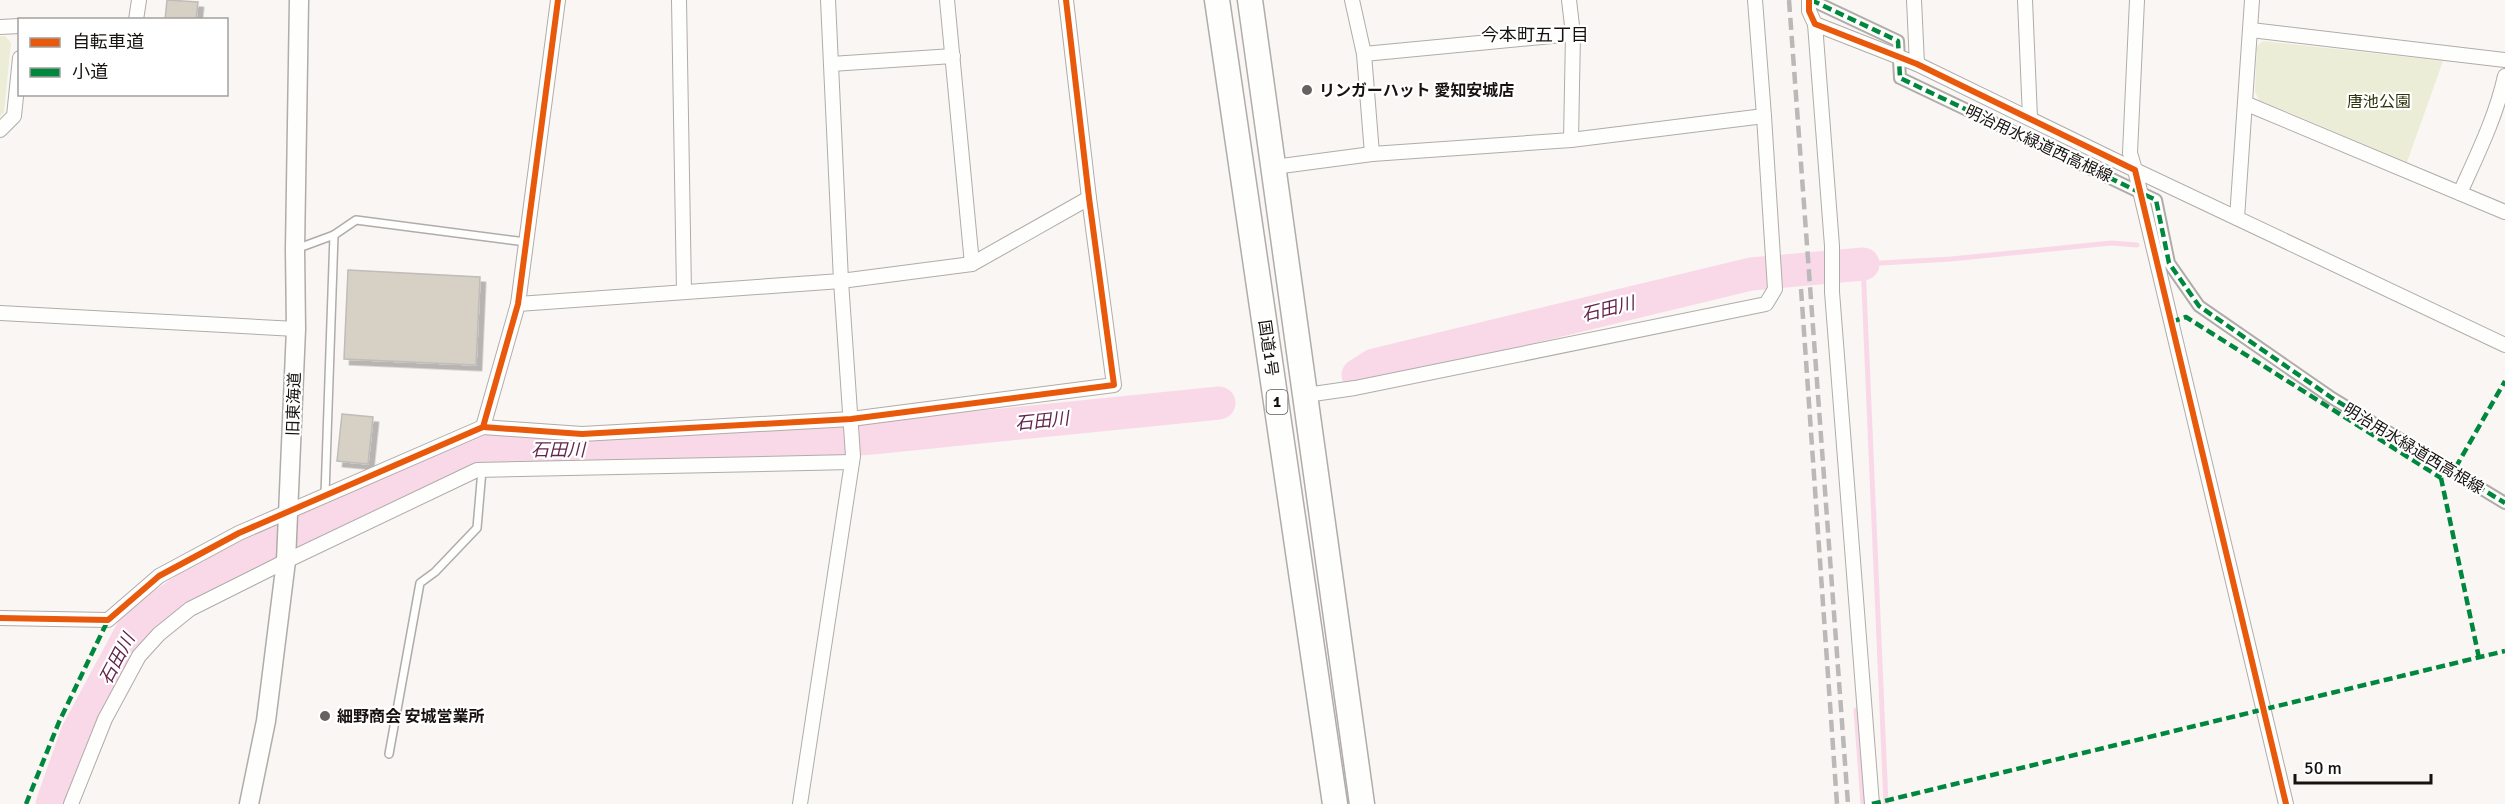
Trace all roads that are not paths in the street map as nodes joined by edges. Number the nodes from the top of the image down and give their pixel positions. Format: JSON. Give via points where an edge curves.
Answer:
{"nodes":[{"id":1,"x":139,"y":0,"type":"edge"},
{"id":2,"x":299,"y":0,"type":"edge"},
{"id":3,"x":558,"y":0,"type":"edge"},
{"id":4,"x":679,"y":0,"type":"edge"},
{"id":5,"x":828,"y":0,"type":"edge"},
{"id":6,"x":947,"y":0,"type":"edge"},
{"id":7,"x":1066,"y":0,"type":"edge"},
{"id":8,"x":1218,"y":0,"type":"edge"},
{"id":9,"x":1250,"y":0,"type":"edge"},
{"id":10,"x":1352,"y":0,"type":"edge"},
{"id":11,"x":1569,"y":0,"type":"edge"},
{"id":12,"x":1755,"y":0,"type":"edge"},
{"id":13,"x":1810,"y":0,"type":"edge"},
{"id":14,"x":1914,"y":0,"type":"edge"},
{"id":15,"x":2025,"y":0,"type":"edge"},
{"id":16,"x":2136,"y":0,"type":"edge"},
{"id":17,"x":2252,"y":0,"type":"edge"},
{"id":18,"x":136,"y":18,"type":"edge"},
{"id":19,"x":1815,"y":24,"type":"junction"},
{"id":20,"x":18,"y":26,"type":"edge"},
{"id":21,"x":0,"y":27,"type":"edge"},
{"id":22,"x":2251,"y":30,"type":"junction"},
{"id":23,"x":1573,"y":34,"type":"junction"},
{"id":24,"x":1364,"y":54,"type":"junction"},
{"id":25,"x":953,"y":56,"type":"junction"},
{"id":26,"x":1899,"y":57,"type":"junction"},
{"id":27,"x":2505,"y":60,"type":"edge"},
{"id":28,"x":831,"y":64,"type":"junction"},
{"id":29,"x":1917,"y":64,"type":"junction"},
{"id":30,"x":2505,"y":75,"type":"edge"},
{"id":31,"x":18,"y":77,"type":"edge"},
{"id":32,"x":2247,"y":104,"type":"junction"},
{"id":33,"x":1764,"y":116,"type":"junction"},
{"id":34,"x":2030,"y":118,"type":"junction"},
{"id":35,"x":0,"y":130,"type":"edge"},
{"id":36,"x":1571,"y":140,"type":"junction"},
{"id":37,"x":1371,"y":154,"type":"junction"},
{"id":38,"x":1274,"y":167,"type":"junction"},
{"id":39,"x":2135,"y":170,"type":"junction"},
{"id":40,"x":2140,"y":192,"type":"junction"},
{"id":41,"x":2460,"y":193,"type":"junction"},
{"id":42,"x":1089,"y":198,"type":"junction"},
{"id":43,"x":2505,"y":212,"type":"edge"},
{"id":44,"x":2237,"y":218,"type":"junction"},
{"id":45,"x":334,"y":235,"type":"junction"},
{"id":46,"x":526,"y":242,"type":"junction"},
{"id":47,"x":295,"y":249,"type":"junction"},
{"id":48,"x":972,"y":264,"type":"junction"},
{"id":49,"x":841,"y":281,"type":"junction"},
{"id":50,"x":684,"y":292,"type":"junction"},
{"id":51,"x":518,"y":304,"type":"junction"},
{"id":52,"x":0,"y":313,"type":"edge"},
{"id":53,"x":297,"y":329,"type":"junction"},
{"id":54,"x":2505,"y":345,"type":"edge"},
{"id":55,"x":1306,"y":395,"type":"junction"},
{"id":56,"x":851,"y":422,"type":"junction"},
{"id":57,"x":483,"y":426,"type":"junction"},
{"id":58,"x":852,"y":459,"type":"junction"},
{"id":59,"x":482,"y":470,"type":"junction"},
{"id":60,"x":325,"y":495,"type":"junction"},
{"id":61,"x":2505,"y":503,"type":"edge"},
{"id":62,"x":288,"y":517,"type":"junction"},
{"id":63,"x":286,"y":557,"type":"junction"},
{"id":64,"x":0,"y":618,"type":"edge"},
{"id":65,"x":389,"y":754,"type":"dead end"},
{"id":66,"x":71,"y":804,"type":"edge"},
{"id":67,"x":249,"y":804,"type":"edge"},
{"id":68,"x":800,"y":804,"type":"edge"},
{"id":69,"x":1335,"y":804,"type":"edge"},
{"id":70,"x":1362,"y":804,"type":"edge"},
{"id":71,"x":1872,"y":804,"type":"edge"},
{"id":72,"x":2286,"y":804,"type":"edge"}],
"edges":[{"from":1,"to":18,"type":"street"},
{"from":2,"to":47,"type":"street","name":"旧東海道"},
{"from":3,"to":46,"type":"street"},
{"from":4,"to":50,"type":"street"},
{"from":5,"to":28,"type":"street"},
{"from":6,"to":25,"type":"street"},
{"from":7,"to":42,"type":"street"},
{"from":8,"to":69,"type":"highway","name":"国道1号","number":"1"},
{"from":9,"to":38,"type":"highway","name":"国道1号","number":"1"},
{"from":10,"to":24,"type":"street"},
{"from":11,"to":23,"type":"street"},
{"from":12,"to":33,"type":"street"},
{"from":13,"to":19,"type":"street","via":[[1809,10]]},
{"from":13,"to":26,"type":"street","name":"明治用水緑道西高根線","via":[[1898,41]]},
{"from":14,"to":29,"type":"street"},
{"from":15,"to":34,"type":"street"},
{"from":16,"to":39,"type":"street","via":[[2130,153]]},
{"from":17,"to":22,"type":"street"},
{"from":19,"to":26,"type":"street"},
{"from":19,"to":71,"type":"street"},
{"from":20,"to":21,"type":"street"},
{"from":22,"to":27,"type":"street"},
{"from":22,"to":32,"type":"street"},
{"from":23,"to":24,"type":"street"},
{"from":23,"to":36,"type":"street"},
{"from":24,"to":37,"type":"street"},
{"from":25,"to":28,"type":"street"},
{"from":25,"to":48,"type":"street"},
{"from":26,"to":29,"type":"street"},
{"from":26,"to":40,"type":"street","name":"明治用水緑道西高根線","via":[[1900,78]]},
{"from":28,"to":49,"type":"street"},
{"from":29,"to":34,"type":"street"},
{"from":30,"to":41,"type":"street"},
{"from":31,"to":35,"type":"street","via":[[14,116]]},
{"from":32,"to":41,"type":"street"},
{"from":32,"to":44,"type":"street"},
{"from":33,"to":36,"type":"street"},
{"from":33,"to":55,"type":"street","via":[[1775,289],[1766,304]]},
{"from":34,"to":39,"type":"street"},
{"from":36,"to":37,"type":"street"},
{"from":37,"to":38,"type":"street"},
{"from":38,"to":55,"type":"highway","name":"国道1号","number":"1"},
{"from":39,"to":40,"type":"street"},
{"from":39,"to":44,"type":"street"},
{"from":40,"to":61,"type":"street","name":"明治用水緑道西高根線","via":[[2156,200],[2169,263],[2199,306],[2332,398]]},
{"from":40,"to":72,"type":"street"},
{"from":41,"to":43,"type":"street"},
{"from":42,"to":48,"type":"street"},
{"from":42,"to":56,"type":"street","via":[[1114,385]]},
{"from":44,"to":54,"type":"street"},
{"from":45,"to":46,"type":"lane","via":[[356,220]]},
{"from":45,"to":47,"type":"lane"},
{"from":45,"to":60,"type":"lane"},
{"from":46,"to":51,"type":"street"},
{"from":47,"to":53,"type":"street","name":"旧東海道"},
{"from":48,"to":49,"type":"street"},
{"from":49,"to":50,"type":"street"},
{"from":49,"to":56,"type":"street"},
{"from":50,"to":51,"type":"street"},
{"from":51,"to":57,"type":"street"},
{"from":52,"to":53,"type":"street"},
{"from":53,"to":62,"type":"street","name":"旧東海道"},
{"from":55,"to":70,"type":"highway","name":"国道1号","number":"1"},
{"from":56,"to":57,"type":"street","via":[[582,434]]},
{"from":56,"to":58,"type":"street"},
{"from":57,"to":60,"type":"street"},
{"from":58,"to":59,"type":"street"},
{"from":58,"to":68,"type":"street"},
{"from":59,"to":63,"type":"street"},
{"from":59,"to":65,"type":"lane","via":[[477,528],[420,583]]},
{"from":60,"to":62,"type":"street"},
{"from":62,"to":63,"type":"street","name":"旧東海道"},
{"from":62,"to":64,"type":"street","via":[[239,533],[159,576],[108,620]]},
{"from":63,"to":66,"type":"street","via":[[190,609],[139,656],[105,719]]},
{"from":63,"to":67,"type":"street","name":"旧東海道","via":[[266,721]]}]}
